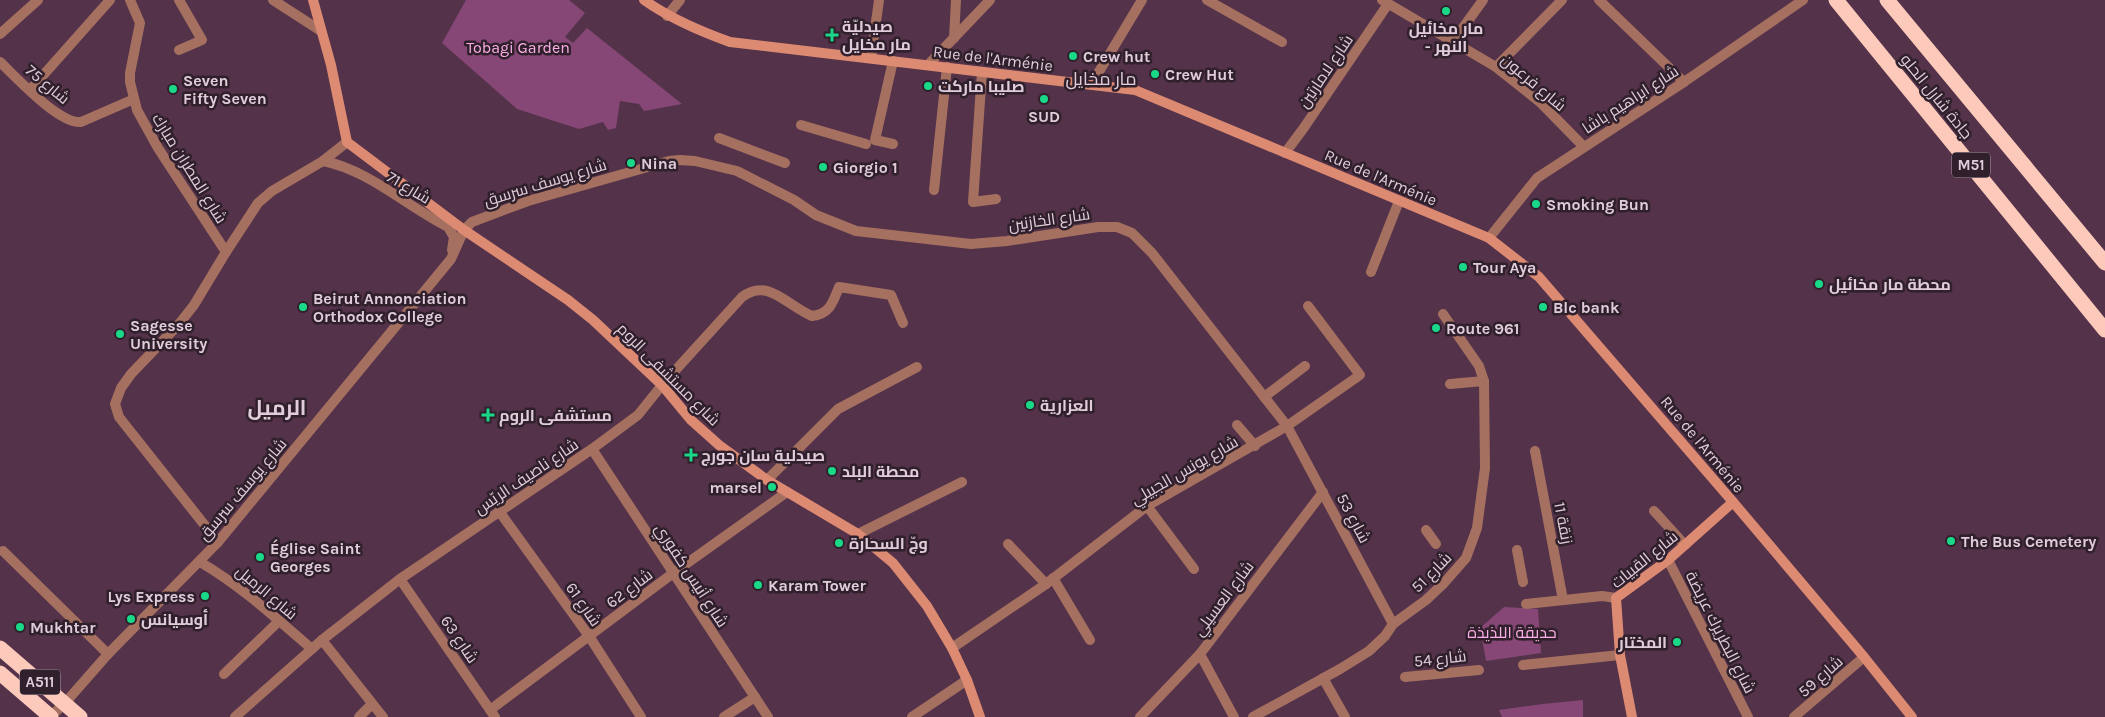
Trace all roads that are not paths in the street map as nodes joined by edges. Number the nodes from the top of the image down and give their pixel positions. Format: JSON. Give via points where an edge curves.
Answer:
{"nodes":[{"id":1,"x":38,"y":0,"type":"edge"},
{"id":2,"x":110,"y":0,"type":"edge"},
{"id":3,"x":130,"y":0,"type":"edge"},
{"id":4,"x":179,"y":0,"type":"edge"},
{"id":5,"x":272,"y":0,"type":"edge"},
{"id":6,"x":313,"y":0,"type":"edge"},
{"id":7,"x":644,"y":0,"type":"edge"},
{"id":8,"x":680,"y":0,"type":"edge"},
{"id":9,"x":878,"y":0,"type":"edge"},
{"id":10,"x":956,"y":0,"type":"edge"},
{"id":11,"x":990,"y":0,"type":"edge"},
{"id":12,"x":1142,"y":0,"type":"edge"},
{"id":13,"x":1208,"y":0,"type":"edge"},
{"id":14,"x":1483,"y":0,"type":"edge"},
{"id":15,"x":1562,"y":0,"type":"edge"},
{"id":16,"x":1599,"y":0,"type":"edge"},
{"id":17,"x":1803,"y":0,"type":"edge"},
{"id":18,"x":1836,"y":0,"type":"edge"},
{"id":19,"x":1887,"y":0,"type":"edge"},
{"id":20,"x":1385,"y":2,"type":"edge"},
{"id":21,"x":667,"y":16,"type":"junction"},
{"id":22,"x":321,"y":31,"type":"junction"},
{"id":23,"x":0,"y":34,"type":"edge"},
{"id":24,"x":954,"y":38,"type":"junction"},
{"id":25,"x":1282,"y":42,"type":"dead end"},
{"id":26,"x":1452,"y":43,"type":"junction"},
{"id":27,"x":179,"y":50,"type":"dead end"},
{"id":28,"x":871,"y":58,"type":"junction"},
{"id":29,"x":893,"y":61,"type":"junction"},
{"id":30,"x":0,"y":62,"type":"edge"},
{"id":31,"x":928,"y":65,"type":"junction"},
{"id":32,"x":947,"y":67,"type":"junction"},
{"id":33,"x":1496,"y":67,"type":"junction"},
{"id":34,"x":982,"y":72,"type":"junction"},
{"id":35,"x":1684,"y":82,"type":"junction"},
{"id":36,"x":1092,"y":85,"type":"junction"},
{"id":37,"x":30,"y":90,"type":"junction"},
{"id":38,"x":134,"y":99,"type":"junction"},
{"id":39,"x":801,"y":125,"type":"dead end"},
{"id":40,"x":719,"y":138,"type":"dead end"},
{"id":41,"x":347,"y":142,"type":"junction"},
{"id":42,"x":866,"y":144,"type":"dead end"},
{"id":43,"x":893,"y":144,"type":"dead end"},
{"id":44,"x":1584,"y":147,"type":"junction"},
{"id":45,"x":1285,"y":153,"type":"junction"},
{"id":46,"x":323,"y":161,"type":"junction"},
{"id":47,"x":785,"y":163,"type":"dead end"},
{"id":48,"x":737,"y":171,"type":"joint"},
{"id":49,"x":934,"y":190,"type":"dead end"},
{"id":50,"x":996,"y":199,"type":"dead end"},
{"id":51,"x":1399,"y":200,"type":"junction"},
{"id":52,"x":464,"y":230,"type":"junction"},
{"id":53,"x":1489,"y":238,"type":"junction"},
{"id":54,"x":226,"y":252,"type":"junction"},
{"id":55,"x":452,"y":259,"type":"junction"},
{"id":56,"x":2105,"y":263,"type":"edge"},
{"id":57,"x":1371,"y":272,"type":"dead end"},
{"id":58,"x":1308,"y":306,"type":"dead end"},
{"id":59,"x":1443,"y":314,"type":"dead end"},
{"id":60,"x":903,"y":323,"type":"dead end"},
{"id":61,"x":2105,"y":330,"type":"edge"},
{"id":62,"x":1305,"y":366,"type":"dead end"},
{"id":63,"x":917,"y":367,"type":"dead end"},
{"id":64,"x":1484,"y":381,"type":"junction"},
{"id":65,"x":1450,"y":384,"type":"dead end"},
{"id":66,"x":662,"y":385,"type":"junction"},
{"id":67,"x":1264,"y":397,"type":"junction"},
{"id":68,"x":1237,"y":425,"type":"dead end"},
{"id":69,"x":1287,"y":426,"type":"junction"},
{"id":70,"x":1255,"y":446,"type":"junction"},
{"id":71,"x":592,"y":449,"type":"junction"},
{"id":72,"x":1535,"y":451,"type":"dead end"},
{"id":73,"x":767,"y":480,"type":"junction"},
{"id":74,"x":962,"y":482,"type":"dead end"},
{"id":75,"x":787,"y":492,"type":"junction"},
{"id":76,"x":1323,"y":492,"type":"junction"},
{"id":77,"x":1733,"y":502,"type":"junction"},
{"id":78,"x":1147,"y":506,"type":"junction"},
{"id":79,"x":500,"y":511,"type":"junction"},
{"id":80,"x":1654,"y":511,"type":"dead end"},
{"id":81,"x":1426,"y":530,"type":"dead end"},
{"id":82,"x":858,"y":534,"type":"junction"},
{"id":83,"x":218,"y":542,"type":"junction"},
{"id":84,"x":1008,"y":544,"type":"dead end"},
{"id":85,"x":1436,"y":544,"type":"dead end"},
{"id":86,"x":1685,"y":545,"type":"junction"},
{"id":87,"x":1517,"y":550,"type":"dead end"},
{"id":88,"x":3,"y":551,"type":"dead end"},
{"id":89,"x":1668,"y":560,"type":"junction"},
{"id":90,"x":200,"y":562,"type":"junction"},
{"id":91,"x":1194,"y":569,"type":"dead end"},
{"id":92,"x":672,"y":574,"type":"junction"},
{"id":93,"x":400,"y":579,"type":"junction"},
{"id":94,"x":1050,"y":581,"type":"junction"},
{"id":95,"x":1522,"y":582,"type":"dead end"},
{"id":96,"x":1616,"y":598,"type":"junction"},
{"id":97,"x":1563,"y":600,"type":"junction"},
{"id":98,"x":1526,"y":604,"type":"dead end"},
{"id":99,"x":279,"y":621,"type":"junction"},
{"id":100,"x":1393,"y":624,"type":"junction"},
{"id":101,"x":589,"y":636,"type":"junction"},
{"id":102,"x":322,"y":640,"type":"junction"},
{"id":103,"x":1090,"y":640,"type":"dead end"},
{"id":104,"x":0,"y":648,"type":"edge"},
{"id":105,"x":952,"y":648,"type":"junction"},
{"id":106,"x":312,"y":649,"type":"junction"},
{"id":107,"x":108,"y":654,"type":"junction"},
{"id":108,"x":1200,"y":654,"type":"junction"},
{"id":109,"x":1620,"y":655,"type":"junction"},
{"id":110,"x":1864,"y":657,"type":"junction"},
{"id":111,"x":1523,"y":665,"type":"dead end"},
{"id":112,"x":1479,"y":670,"type":"dead end"},
{"id":113,"x":0,"y":673,"type":"edge"},
{"id":114,"x":224,"y":674,"type":"dead end"},
{"id":115,"x":1405,"y":677,"type":"dead end"},
{"id":116,"x":1323,"y":678,"type":"junction"},
{"id":117,"x":967,"y":680,"type":"junction"},
{"id":118,"x":755,"y":697,"type":"junction"},
{"id":119,"x":65,"y":703,"type":"junction"},
{"id":120,"x":372,"y":704,"type":"junction"},
{"id":121,"x":493,"y":714,"type":"edge"},
{"id":122,"x":50,"y":717,"type":"edge"},
{"id":123,"x":80,"y":717,"type":"edge"},
{"id":124,"x":235,"y":717,"type":"edge"},
{"id":125,"x":358,"y":717,"type":"edge"},
{"id":126,"x":383,"y":717,"type":"edge"},
{"id":127,"x":641,"y":717,"type":"edge"},
{"id":128,"x":724,"y":717,"type":"edge"},
{"id":129,"x":768,"y":717,"type":"edge"},
{"id":130,"x":912,"y":717,"type":"edge"},
{"id":131,"x":980,"y":717,"type":"edge"},
{"id":132,"x":1140,"y":717,"type":"edge"},
{"id":133,"x":1234,"y":717,"type":"edge"},
{"id":134,"x":1253,"y":717,"type":"edge"},
{"id":135,"x":1345,"y":717,"type":"edge"},
{"id":136,"x":1632,"y":717,"type":"edge"},
{"id":137,"x":1748,"y":717,"type":"edge"},
{"id":138,"x":1794,"y":717,"type":"edge"},
{"id":139,"x":1912,"y":717,"type":"edge"}],
"edges":[{"from":1,"to":23,"type":"street"},
{"from":2,"to":37,"type":"street"},
{"from":3,"to":38,"type":"street","name":"شارع المطران مبارك","via":[[140,23],[130,73]]},
{"from":4,"to":27,"type":"street","via":[[202,40]]},
{"from":5,"to":22,"type":"street"},
{"from":6,"to":22,"type":"street"},
{"from":7,"to":21,"type":"street","name":"Rue de l'Arménie"},
{"from":8,"to":21,"type":"street"},
{"from":9,"to":28,"type":"street"},
{"from":10,"to":24,"type":"street"},
{"from":11,"to":24,"type":"street"},
{"from":12,"to":36,"type":"street"},
{"from":13,"to":25,"type":"street"},
{"from":14,"to":26,"type":"street"},
{"from":15,"to":33,"type":"street"},
{"from":16,"to":35,"type":"street"},
{"from":17,"to":35,"type":"street","name":"شارع ابراهيم باشا"},
{"from":18,"to":61,"type":"highway","name":"جادة شارل الحلو","number":"M51"},
{"from":19,"to":56,"type":"highway","name":"جادة شارل الحلو","number":"M51"},
{"from":20,"to":26,"type":"street","name":"شارع فرعون"},
{"from":20,"to":45,"type":"street","name":"شارع لامارتين"},
{"from":21,"to":28,"type":"street","name":"Rue de l'Arménie","via":[[730,42]]},
{"from":22,"to":41,"type":"street","via":[[332,65]]},
{"from":24,"to":31,"type":"street"},
{"from":26,"to":33,"type":"street","name":"شارع فرعون"},
{"from":28,"to":29,"type":"street","name":"Rue de l'Arménie"},
{"from":29,"to":31,"type":"street","name":"Rue de l'Arménie"},
{"from":29,"to":43,"type":"street","via":[[875,140]]},
{"from":30,"to":37,"type":"street","name":"شارع 75"},
{"from":31,"to":32,"type":"street","name":"Rue de l'Arménie"},
{"from":32,"to":34,"type":"street","name":"Rue de l'Arménie"},
{"from":32,"to":49,"type":"street"},
{"from":33,"to":44,"type":"street","name":"شارع فرعون","via":[[1540,102]]},
{"from":34,"to":36,"type":"street","name":"Rue de l'Arménie"},
{"from":34,"to":50,"type":"street","via":[[973,202]]},
{"from":35,"to":44,"type":"street","name":"شارع ابراهيم باشا"},
{"from":36,"to":45,"type":"street","name":"Rue de l'Arménie","via":[[1136,90]]},
{"from":37,"to":38,"type":"street","name":"شارع 75","via":[[59,114],[77,123]]},
{"from":38,"to":54,"type":"street","name":"شارع المطران مبارك","via":[[140,117],[158,148]]},
{"from":39,"to":42,"type":"street"},
{"from":40,"to":47,"type":"street"},
{"from":41,"to":46,"type":"street"},
{"from":41,"to":52,"type":"street","name":"شارع مستشفى الروم"},
{"from":44,"to":53,"type":"street","name":"شارع ابراهيم باشا","via":[[1537,178]]},
{"from":45,"to":51,"type":"street","name":"Rue de l'Arménie"},
{"from":46,"to":54,"type":"street","via":[[264,198]]},
{"from":46,"to":55,"type":"street","name":"شارع 71","via":[[362,176],[448,227],[454,237]]},
{"from":48,"to":52,"type":"street","name":"شارع يوسف سرسق","via":[[695,161],[669,161],[528,201],[472,222]]},
{"from":48,"to":67,"type":"street","name":"شارع الخازنين","via":[[816,215],[856,231],[971,244],[1098,228],[1125,230],[1152,253]]},
{"from":51,"to":53,"type":"street","name":"Rue de l'Arménie"},
{"from":51,"to":57,"type":"street"},
{"from":52,"to":55,"type":"street","name":"شارع يوسف سرسق"},
{"from":52,"to":66,"type":"street","name":"شارع مستشفى الروم","via":[[568,300]]},
{"from":53,"to":77,"type":"street","name":"Rue de l'Arménie","via":[[1539,277]]},
{"from":54,"to":83,"type":"street","via":[[194,305],[131,374],[117,393],[115,404],[119,417]]},
{"from":55,"to":83,"type":"street","name":"شارع يوسف سرسق"},
{"from":58,"to":69,"type":"street","name":"شارع يونس الجبيلي","via":[[1360,375]]},
{"from":59,"to":64,"type":"street","name":"شارع 51","via":[[1479,366]]},
{"from":60,"to":66,"type":"street","name":"شارع ناصيف الريّس","via":[[891,295],[839,287],[829,308],[823,314],[812,316],[766,290],[755,290],[742,297]]},
{"from":62,"to":67,"type":"street"},
{"from":63,"to":73,"type":"street","via":[[838,410]]},
{"from":64,"to":65,"type":"street"},
{"from":64,"to":100,"type":"street","name":"شارع 51","via":[[1485,468],[1472,545],[1466,558],[1444,583]]},
{"from":66,"to":71,"type":"street","name":"شارع ناصيف الريّس","via":[[638,415]]},
{"from":66,"to":73,"type":"street","name":"شارع مستشفى الروم","via":[[698,427]]},
{"from":67,"to":69,"type":"street","name":"شارع الخازنين"},
{"from":68,"to":70,"type":"street"},
{"from":69,"to":70,"type":"street","name":"شارع يونس الجبيلي"},
{"from":69,"to":76,"type":"street","name":"شارع 53"},
{"from":70,"to":78,"type":"street","name":"شارع يونس الجبيلي","via":[[1212,475]]},
{"from":71,"to":79,"type":"street","name":"شارع ناصيف الريّس"},
{"from":71,"to":92,"type":"street","name":"شارع أنيس كفوري"},
{"from":72,"to":97,"type":"street","name":"زنقة 11"},
{"from":73,"to":75,"type":"street","name":"شارع مستشفى الروم"},
{"from":74,"to":82,"type":"street"},
{"from":75,"to":82,"type":"street","name":"شارع مستشفى الروم"},
{"from":75,"to":92,"type":"street","name":"شارع 62"},
{"from":76,"to":100,"type":"street","name":"شارع 53"},
{"from":76,"to":108,"type":"street","name":"شارع العسيلي"},
{"from":77,"to":86,"type":"street","name":"شارع القبيات"},
{"from":77,"to":110,"type":"street","name":"Rue de l'Arménie"},
{"from":78,"to":91,"type":"street"},
{"from":78,"to":94,"type":"street","name":"شارع يونس الجبيلي"},
{"from":79,"to":93,"type":"street","name":"شارع ناصيف الريّس"},
{"from":79,"to":101,"type":"street","name":"شارع 61"},
{"from":80,"to":86,"type":"street"},
{"from":81,"to":85,"type":"street"},
{"from":82,"to":105,"type":"street","name":"شارع مستشفى الروم","via":[[908,580]]},
{"from":83,"to":90,"type":"street","name":"شارع يوسف سرسق"},
{"from":84,"to":94,"type":"street"},
{"from":86,"to":89,"type":"street","name":"شارع القبيات"},
{"from":87,"to":95,"type":"street"},
{"from":88,"to":107,"type":"street"},
{"from":89,"to":96,"type":"street","name":"شارع القبيات"},
{"from":89,"to":137,"type":"street","name":"شارع البطريرك عريضة"},
{"from":90,"to":99,"type":"street","name":"شارع الرميل","via":[[224,576]]},
{"from":90,"to":107,"type":"street","name":"شارع يوسف سرسق"},
{"from":92,"to":101,"type":"street","name":"شارع 62"},
{"from":92,"to":118,"type":"street","name":"شارع أنيس كفوري"},
{"from":93,"to":102,"type":"street","name":"شارع ناصيف الريّس"},
{"from":93,"to":121,"type":"street","name":"شارع 63"},
{"from":94,"to":103,"type":"street"},
{"from":94,"to":105,"type":"street","name":"شارع يونس الجبيلي"},
{"from":96,"to":97,"type":"street","via":[[1602,596]]},
{"from":96,"to":109,"type":"street","name":"شارع القبيات"},
{"from":97,"to":98,"type":"street"},
{"from":99,"to":106,"type":"street","name":"شارع الرميل"},
{"from":99,"to":114,"type":"street"},
{"from":100,"to":116,"type":"street","name":"شارع 51","via":[[1369,651]]},
{"from":101,"to":121,"type":"street","name":"شارع 62"},
{"from":101,"to":127,"type":"street","name":"شارع 61"},
{"from":102,"to":106,"type":"street","name":"شارع ناصيف الريّس"},
{"from":102,"to":120,"type":"street"},
{"from":104,"to":119,"type":"highway","number":"A511"},
{"from":105,"to":117,"type":"street","name":"شارع مستشفى الروم"},
{"from":106,"to":124,"type":"street","name":"شارع ناصيف الريّس"},
{"from":107,"to":119,"type":"street","name":"شارع يوسف سرسق"},
{"from":108,"to":132,"type":"street","name":"شارع العسيلي"},
{"from":108,"to":133,"type":"street"},
{"from":109,"to":111,"type":"street"},
{"from":109,"to":136,"type":"street","name":"شارع القبيات"},
{"from":110,"to":138,"type":"street","name":"شارع 59"},
{"from":110,"to":139,"type":"street","name":"Rue de l'Arménie"},
{"from":112,"to":115,"type":"street","name":"شارع 54"},
{"from":113,"to":122,"type":"highway","number":"A511"},
{"from":116,"to":134,"type":"street","name":"شارع 51"},
{"from":116,"to":135,"type":"street"},
{"from":117,"to":130,"type":"street"},
{"from":117,"to":131,"type":"street","name":"شارع مستشفى الروم"},
{"from":118,"to":128,"type":"street"},
{"from":118,"to":129,"type":"street","name":"شارع أنيس كفوري"},
{"from":119,"to":122,"type":"street","name":"شارع يوسف سرسق"},
{"from":119,"to":123,"type":"highway","number":"A511"},
{"from":120,"to":125,"type":"street"},
{"from":120,"to":126,"type":"street"}]}
